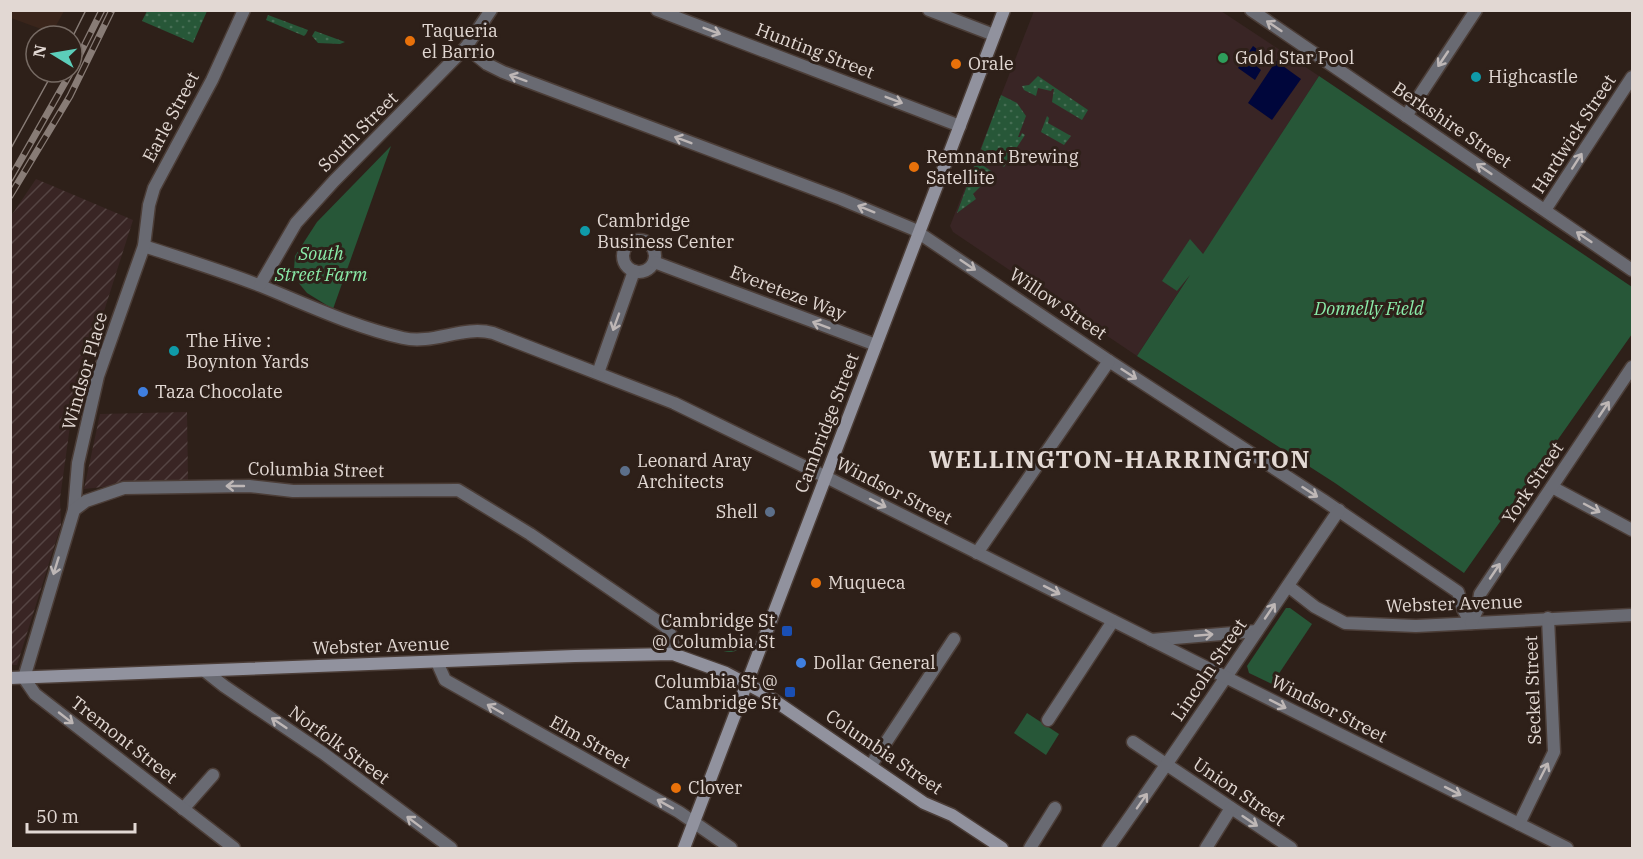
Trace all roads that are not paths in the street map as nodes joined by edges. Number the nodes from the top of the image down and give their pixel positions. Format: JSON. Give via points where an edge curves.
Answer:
{"nodes":[{"id":1,"x":244,"y":10,"type":"edge"},
{"id":2,"x":491,"y":10,"type":"edge"},
{"id":3,"x":657,"y":10,"type":"edge"},
{"id":4,"x":929,"y":10,"type":"edge"},
{"id":5,"x":1004,"y":10,"type":"edge"},
{"id":6,"x":1251,"y":10,"type":"edge"},
{"id":7,"x":1476,"y":10,"type":"edge"},
{"id":8,"x":994,"y":35,"type":"junction"},
{"id":9,"x":466,"y":47,"type":"junction"},
{"id":10,"x":1632,"y":78,"type":"edge"},
{"id":11,"x":1407,"y":116,"type":"junction"},
{"id":12,"x":960,"y":126,"type":"junction"},
{"id":13,"x":1545,"y":210,"type":"junction"},
{"id":14,"x":919,"y":232,"type":"junction"},
{"id":15,"x":144,"y":246,"type":"junction"},
{"id":16,"x":654,"y":262,"type":"junction"},
{"id":17,"x":1632,"y":270,"type":"edge"},
{"id":18,"x":634,"y":271,"type":"junction"},
{"id":19,"x":260,"y":285,"type":"junction"},
{"id":20,"x":876,"y":345,"type":"junction"},
{"id":21,"x":1109,"y":361,"type":"junction"},
{"id":22,"x":1632,"y":367,"type":"edge"},
{"id":23,"x":598,"y":373,"type":"junction"},
{"id":24,"x":826,"y":477,"type":"junction"},
{"id":25,"x":1552,"y":487,"type":"junction"},
{"id":26,"x":74,"y":510,"type":"junction"},
{"id":27,"x":1339,"y":510,"type":"junction"},
{"id":28,"x":1632,"y":530,"type":"edge"},
{"id":29,"x":977,"y":553,"type":"junction"},
{"id":30,"x":1288,"y":586,"type":"junction"},
{"id":31,"x":1632,"y":615,"type":"edge"},
{"id":32,"x":1548,"y":618,"type":"junction"},
{"id":33,"x":1113,"y":621,"type":"junction"},
{"id":34,"x":1471,"y":623,"type":"junction"},
{"id":35,"x":1257,"y":631,"type":"junction"},
{"id":36,"x":954,"y":639,"type":"dead end"},
{"id":37,"x":1151,"y":640,"type":"junction"},
{"id":38,"x":673,"y":654,"type":"junction"},
{"id":39,"x":437,"y":662,"type":"junction"},
{"id":40,"x":205,"y":671,"type":"junction"},
{"id":41,"x":1226,"y":677,"type":"junction"},
{"id":42,"x":10,"y":678,"type":"edge"},
{"id":43,"x":24,"y":678,"type":"junction"},
{"id":44,"x":747,"y":684,"type":"junction"},
{"id":45,"x":1048,"y":720,"type":"dead end"},
{"id":46,"x":1133,"y":742,"type":"dead end"},
{"id":47,"x":870,"y":765,"type":"junction"},
{"id":48,"x":1167,"y":765,"type":"junction"},
{"id":49,"x":213,"y":775,"type":"dead end"},
{"id":50,"x":1055,"y":808,"type":"dead end"},
{"id":51,"x":1231,"y":808,"type":"junction"},
{"id":52,"x":183,"y":809,"type":"junction"},
{"id":53,"x":694,"y":821,"type":"junction"},
{"id":54,"x":1519,"y":824,"type":"junction"},
{"id":55,"x":234,"y":849,"type":"edge"},
{"id":56,"x":452,"y":849,"type":"edge"},
{"id":57,"x":684,"y":849,"type":"edge"},
{"id":58,"x":731,"y":849,"type":"edge"},
{"id":59,"x":1002,"y":849,"type":"edge"},
{"id":60,"x":1030,"y":849,"type":"edge"},
{"id":61,"x":1108,"y":849,"type":"edge"},
{"id":62,"x":1206,"y":849,"type":"edge"},
{"id":63,"x":1291,"y":849,"type":"edge"},
{"id":64,"x":1567,"y":849,"type":"edge"}],
"edges":[{"from":1,"to":15,"type":"street","name":"Earle Street","via":[[153,188]]},
{"from":2,"to":9,"type":"street","name":"South Street"},
{"from":3,"to":12,"type":"street","name":"Hunting Street","one_way":true},
{"from":4,"to":8,"type":"street"},
{"from":5,"to":8,"type":"main road","name":"Cambridge Street"},
{"from":11,"to":6,"type":"street","name":"Berkshire Street","one_way":true},
{"from":7,"to":11,"type":"street","one_way":true},
{"from":8,"to":12,"type":"main road","name":"Cambridge Street"},
{"from":14,"to":9,"type":"street","name":"Willow Street","one_way":true,"via":[[497,70]]},
{"from":9,"to":19,"type":"street","name":"South Street","via":[[314,202],[288,236]]},
{"from":13,"to":10,"type":"street","name":"Hardwick Street","one_way":true},
{"from":13,"to":11,"type":"street","name":"Berkshire Street","one_way":true},
{"from":12,"to":14,"type":"main road","name":"Cambridge Street"},
{"from":17,"to":13,"type":"street","name":"Berkshire Street","one_way":true},
{"from":14,"to":20,"type":"main road","name":"Cambridge Street"},
{"from":14,"to":21,"type":"street","name":"Willow Street","one_way":true},
{"from":15,"to":19,"type":"street","name":"Windsor Street"},
{"from":15,"to":26,"type":"street","name":"Windsor Place","via":[[98,376],[78,463]]},
{"from":16,"to":18,"type":"street","via":[[646,271]]},
{"from":16,"to":18,"type":"street","via":[[650,245],[645,241],[633,242],[624,257]]},
{"from":20,"to":16,"type":"street","name":"Evereteze Way","one_way":true},
{"from":18,"to":23,"type":"street","one_way":true},
{"from":19,"to":23,"type":"street","name":"Windsor Street","via":[[322,312],[398,337],[417,340],[483,330]]},
{"from":20,"to":24,"type":"main road","name":"Cambridge Street"},
{"from":21,"to":27,"type":"street","name":"Willow Street","one_way":true},
{"from":21,"to":29,"type":"street"},
{"from":25,"to":22,"type":"street","name":"York Street","one_way":true},
{"from":23,"to":24,"type":"street","name":"Windsor Street","via":[[698,414]]},
{"from":24,"to":29,"type":"street","name":"Windsor Street","one_way":true},
{"from":24,"to":44,"type":"main road","name":"Cambridge Street"},
{"from":25,"to":28,"type":"street","one_way":true},
{"from":34,"to":25,"type":"street","name":"York Street","one_way":true,"via":[[1480,594]]},
{"from":38,"to":26,"type":"street","name":"Columbia Street","one_way":true,"via":[[672,637],[666,627],[458,490],[124,488],[86,501]]},
{"from":26,"to":43,"type":"street","one_way":true},
{"from":27,"to":30,"type":"street","name":"Lincoln Street"},
{"from":27,"to":34,"type":"street","name":"Willow Street","via":[[1458,591]]},
{"from":29,"to":33,"type":"street","name":"Windsor Street","one_way":true},
{"from":30,"to":34,"type":"street","name":"Webster Avenue","via":[[1345,623]]},
{"from":35,"to":30,"type":"street","name":"Lincoln Street","one_way":true},
{"from":31,"to":32,"type":"street","name":"Webster Avenue"},
{"from":32,"to":34,"type":"street","name":"Webster Avenue"},
{"from":54,"to":32,"type":"street","name":"Seckel Street","one_way":true,"via":[[1554,752]]},
{"from":33,"to":37,"type":"street","name":"Windsor Street"},
{"from":33,"to":45,"type":"street"},
{"from":37,"to":35,"type":"street","one_way":true},
{"from":35,"to":41,"type":"street","name":"Lincoln Street"},
{"from":36,"to":47,"type":"street"},
{"from":37,"to":41,"type":"street","name":"Windsor Street"},
{"from":38,"to":39,"type":"main road","name":"Webster Avenue"},
{"from":38,"to":44,"type":"main road","name":"Webster Avenue"},
{"from":39,"to":40,"type":"main road","name":"Webster Avenue"},
{"from":53,"to":39,"type":"street","name":"Elm Street","one_way":true,"via":[[445,680]]},
{"from":40,"to":43,"type":"main road","name":"Webster Avenue"},
{"from":56,"to":40,"type":"street","name":"Norfolk Street","one_way":true},
{"from":41,"to":48,"type":"street","name":"Lincoln Street"},
{"from":41,"to":54,"type":"street","name":"Windsor Street","one_way":true},
{"from":42,"to":43,"type":"main road","name":"Webster Avenue"},
{"from":43,"to":52,"type":"street","name":"Tremont Street","one_way":true,"via":[[35,693]]},
{"from":44,"to":47,"type":"main road","name":"Columbia Street"},
{"from":44,"to":53,"type":"main road","name":"Cambridge Street"},
{"from":46,"to":48,"type":"street","name":"Union Street"},
{"from":47,"to":59,"type":"main road","name":"Columbia Street"},
{"from":48,"to":51,"type":"street","name":"Union Street"},
{"from":61,"to":48,"type":"street","name":"Lincoln Street","one_way":true},
{"from":49,"to":52,"type":"street"},
{"from":50,"to":60,"type":"street"},
{"from":51,"to":62,"type":"street"},
{"from":51,"to":63,"type":"street","name":"Union Street","one_way":true},
{"from":52,"to":55,"type":"street","name":"Tremont Street"},
{"from":53,"to":57,"type":"main road","name":"Cambridge Street"},
{"from":53,"to":58,"type":"street","name":"Elm Street"},
{"from":54,"to":64,"type":"street","name":"Windsor Street"}]}
